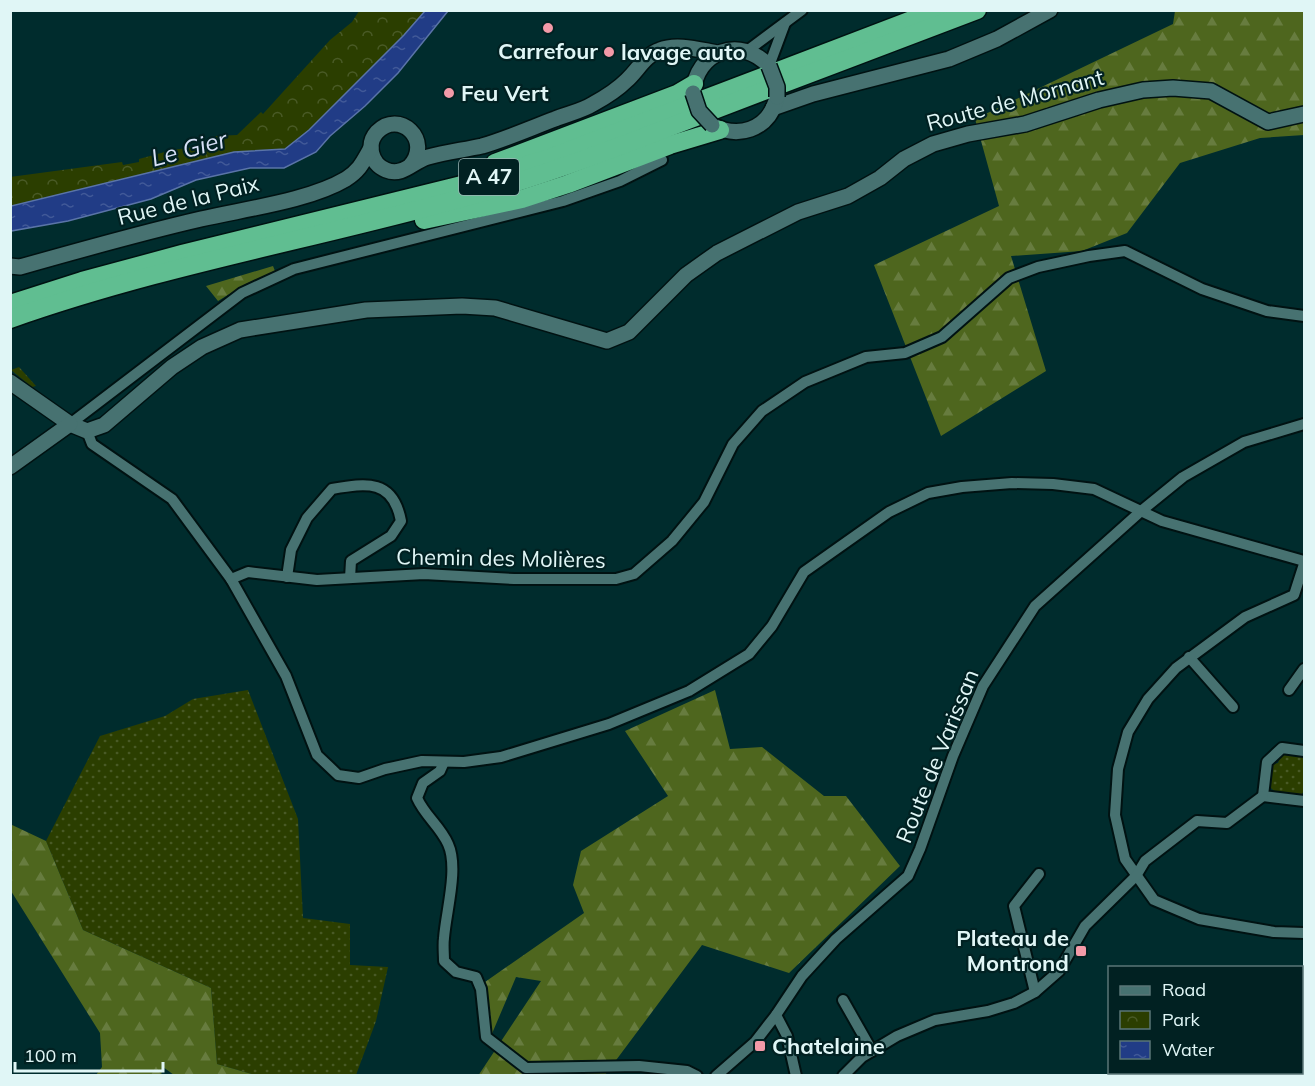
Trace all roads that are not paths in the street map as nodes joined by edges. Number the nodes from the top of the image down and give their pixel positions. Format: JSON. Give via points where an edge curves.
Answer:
{"nodes":[{"id":1,"x":802,"y":10,"type":"edge"},
{"id":2,"x":938,"y":10,"type":"edge"},
{"id":3,"x":977,"y":10,"type":"edge"},
{"id":4,"x":1050,"y":10,"type":"edge"},
{"id":5,"x":785,"y":23,"type":"junction"},
{"id":6,"x":684,"y":47,"type":"junction"},
{"id":7,"x":747,"y":51,"type":"junction"},
{"id":8,"x":718,"y":53,"type":"junction"},
{"id":9,"x":769,"y":66,"type":"junction"},
{"id":10,"x":695,"y":84,"type":"junction"},
{"id":11,"x":813,"y":94,"type":"junction"},
{"id":12,"x":780,"y":96,"type":"junction"},
{"id":13,"x":1305,"y":114,"type":"edge"},
{"id":14,"x":716,"y":128,"type":"junction"},
{"id":15,"x":417,"y":139,"type":"junction"},
{"id":16,"x":371,"y":148,"type":"junction"},
{"id":17,"x":448,"y":152,"type":"junction"},
{"id":18,"x":662,"y":160,"type":"dead end"},
{"id":19,"x":410,"y":166,"type":"junction"},
{"id":20,"x":380,"y":167,"type":"junction"},
{"id":21,"x":361,"y":168,"type":"junction"},
{"id":22,"x":378,"y":207,"type":"junction"},
{"id":23,"x":331,"y":231,"type":"junction"},
{"id":24,"x":14,"y":269,"type":"edge"},
{"id":25,"x":10,"y":304,"type":"edge"},
{"id":26,"x":1305,"y":316,"type":"edge"},
{"id":27,"x":10,"y":319,"type":"edge"},
{"id":28,"x":10,"y":382,"type":"edge"},
{"id":29,"x":70,"y":423,"type":"junction"},
{"id":30,"x":1305,"y":424,"type":"edge"},
{"id":31,"x":87,"y":431,"type":"junction"},
{"id":32,"x":10,"y":467,"type":"edge"},
{"id":33,"x":1140,"y":512,"type":"junction"},
{"id":34,"x":1305,"y":563,"type":"edge"},
{"id":35,"x":287,"y":577,"type":"junction"},
{"id":36,"x":350,"y":578,"type":"junction"},
{"id":37,"x":231,"y":579,"type":"junction"},
{"id":38,"x":1189,"y":657,"type":"junction"},
{"id":39,"x":1305,"y":669,"type":"edge"},
{"id":40,"x":1290,"y":690,"type":"dead end"},
{"id":41,"x":1233,"y":707,"type":"dead end"},
{"id":42,"x":1305,"y":751,"type":"edge"},
{"id":43,"x":444,"y":762,"type":"junction"},
{"id":44,"x":1263,"y":796,"type":"junction"},
{"id":45,"x":1305,"y":801,"type":"edge"},
{"id":46,"x":1039,"y":874,"type":"dead end"},
{"id":47,"x":1136,"y":876,"type":"junction"},
{"id":48,"x":1305,"y":933,"type":"edge"},
{"id":49,"x":1035,"y":992,"type":"junction"},
{"id":50,"x":843,"y":1000,"type":"dead end"},
{"id":51,"x":776,"y":1015,"type":"junction"},
{"id":52,"x":872,"y":1051,"type":"junction"},
{"id":53,"x":697,"y":1076,"type":"edge"},
{"id":54,"x":716,"y":1076,"type":"edge"},
{"id":55,"x":796,"y":1076,"type":"edge"},
{"id":56,"x":843,"y":1076,"type":"edge"}],
"edges":[{"from":1,"to":5,"type":"street"},
{"from":2,"to":22,"type":"highway","number":"A 47","via":[[552,157]]},
{"from":3,"to":23,"type":"highway","number":"A 47","via":[[536,176]]},
{"from":4,"to":11,"type":"main road","via":[[950,59]]},
{"from":5,"to":7,"type":"street"},
{"from":5,"to":9,"type":"street"},
{"from":6,"to":8,"type":"main road"},
{"from":6,"to":10,"type":"main road","via":[[696,63]]},
{"from":6,"to":17,"type":"main road","via":[[669,46],[650,54],[626,82],[591,106],[485,145]]},
{"from":7,"to":8,"type":"main road"},
{"from":7,"to":9,"type":"main road"},
{"from":8,"to":10,"type":"main road","via":[[708,59]]},
{"from":9,"to":12,"type":"main road","bridge":true},
{"from":10,"to":14,"type":"main road","bridge":true,"via":[[699,111]]},
{"from":10,"to":22,"type":"highway"},
{"from":11,"to":12,"type":"main road"},
{"from":11,"to":12,"type":"main road"},
{"from":12,"to":14,"type":"main road","via":[[762,123],[750,130],[735,133]]},
{"from":13,"to":31,"type":"main road","name":"Route de Mornant","via":[[1268,122],[1211,91],[1173,88],[1143,90],[1025,124],[968,134],[933,144],[848,196],[798,212],[717,253],[686,275],[629,332],[607,341],[495,308],[462,306],[366,309],[240,330],[202,347],[172,367],[104,425]]},
{"from":14,"to":23,"type":"highway","via":[[522,199],[348,234]]},
{"from":15,"to":16,"type":"main road","via":[[408,128],[394,124],[375,135]]},
{"from":15,"to":17,"type":"main road"},
{"from":15,"to":19,"type":"main road","via":[[418,153]]},
{"from":16,"to":20,"type":"main road"},
{"from":16,"to":21,"type":"main road"},
{"from":17,"to":19,"type":"main road"},
{"from":18,"to":29,"type":"street","via":[[620,181],[563,201],[294,269],[242,293]]},
{"from":19,"to":20,"type":"main road","via":[[395,172]]},
{"from":20,"to":21,"type":"main road","name":"Rue de la Paix"},
{"from":21,"to":24,"type":"main road","name":"Rue de la Paix","via":[[346,179],[305,195],[165,227]]},
{"from":22,"to":25,"type":"highway","number":"A 47","via":[[182,254]]},
{"from":23,"to":27,"type":"highway","number":"A 47","via":[[147,276]]},
{"from":26,"to":36,"type":"street","name":"Chemin des Molières","via":[[1267,311],[1202,290],[1125,251],[1038,267],[1009,278],[942,337],[905,353],[866,357],[805,382],[762,411],[733,444],[704,502],[672,541],[634,574],[616,579],[424,574]]},
{"from":28,"to":29,"type":"main road"},
{"from":29,"to":31,"type":"main road"},
{"from":29,"to":32,"type":"main road"},
{"from":30,"to":33,"type":"street","name":"Route de Varissan","via":[[1244,442],[1183,477]]},
{"from":31,"to":37,"type":"street","via":[[92,444],[172,499]]},
{"from":33,"to":34,"type":"street"},
{"from":33,"to":43,"type":"street","via":[[1094,489],[1053,484],[1012,483],[928,493],[889,512],[804,572],[771,626],[748,654],[689,691],[609,724],[501,757]]},
{"from":33,"to":51,"type":"street","name":"Route de Varissan","via":[[1035,606],[983,686],[908,876],[836,939],[802,976]]},
{"from":34,"to":38,"type":"street","via":[[1294,595],[1245,617]]},
{"from":35,"to":36,"type":"street","name":"Chemin des Molières"},
{"from":35,"to":36,"type":"street","name":"Chemin des Molières","via":[[291,550],[307,518],[332,489],[357,484],[373,486],[389,492],[398,505],[401,521],[391,536],[351,561]]},
{"from":35,"to":37,"type":"street","name":"Chemin des Molières","via":[[248,572]]},
{"from":37,"to":43,"type":"street","via":[[286,676],[317,755],[338,775],[359,778],[422,761]]},
{"from":38,"to":41,"type":"street"},
{"from":38,"to":47,"type":"street","via":[[1148,699],[1128,732],[1118,769],[1115,815],[1125,859]]},
{"from":39,"to":40,"type":"street"},
{"from":42,"to":44,"type":"street","via":[[1282,748],[1267,762]]},
{"from":43,"to":53,"type":"street","via":[[440,771],[423,783],[417,798],[450,847],[453,866],[444,961],[456,972],[476,977],[482,989],[486,1037],[526,1068],[639,1066],[687,1071]]},
{"from":44,"to":45,"type":"street"},
{"from":44,"to":47,"type":"street","via":[[1227,823],[1197,821],[1144,861]]},
{"from":46,"to":49,"type":"street","via":[[1014,906]]},
{"from":47,"to":48,"type":"street","via":[[1154,900],[1199,919],[1274,932]]},
{"from":47,"to":49,"type":"street","via":[[1085,926],[1059,971]]},
{"from":49,"to":52,"type":"street","via":[[1005,1006],[935,1020]]},
{"from":50,"to":52,"type":"street"},
{"from":51,"to":54,"type":"street","name":"Route de Varissan","via":[[755,1042]]},
{"from":51,"to":55,"type":"street","via":[[787,1036]]},
{"from":52,"to":56,"type":"street"}]}
